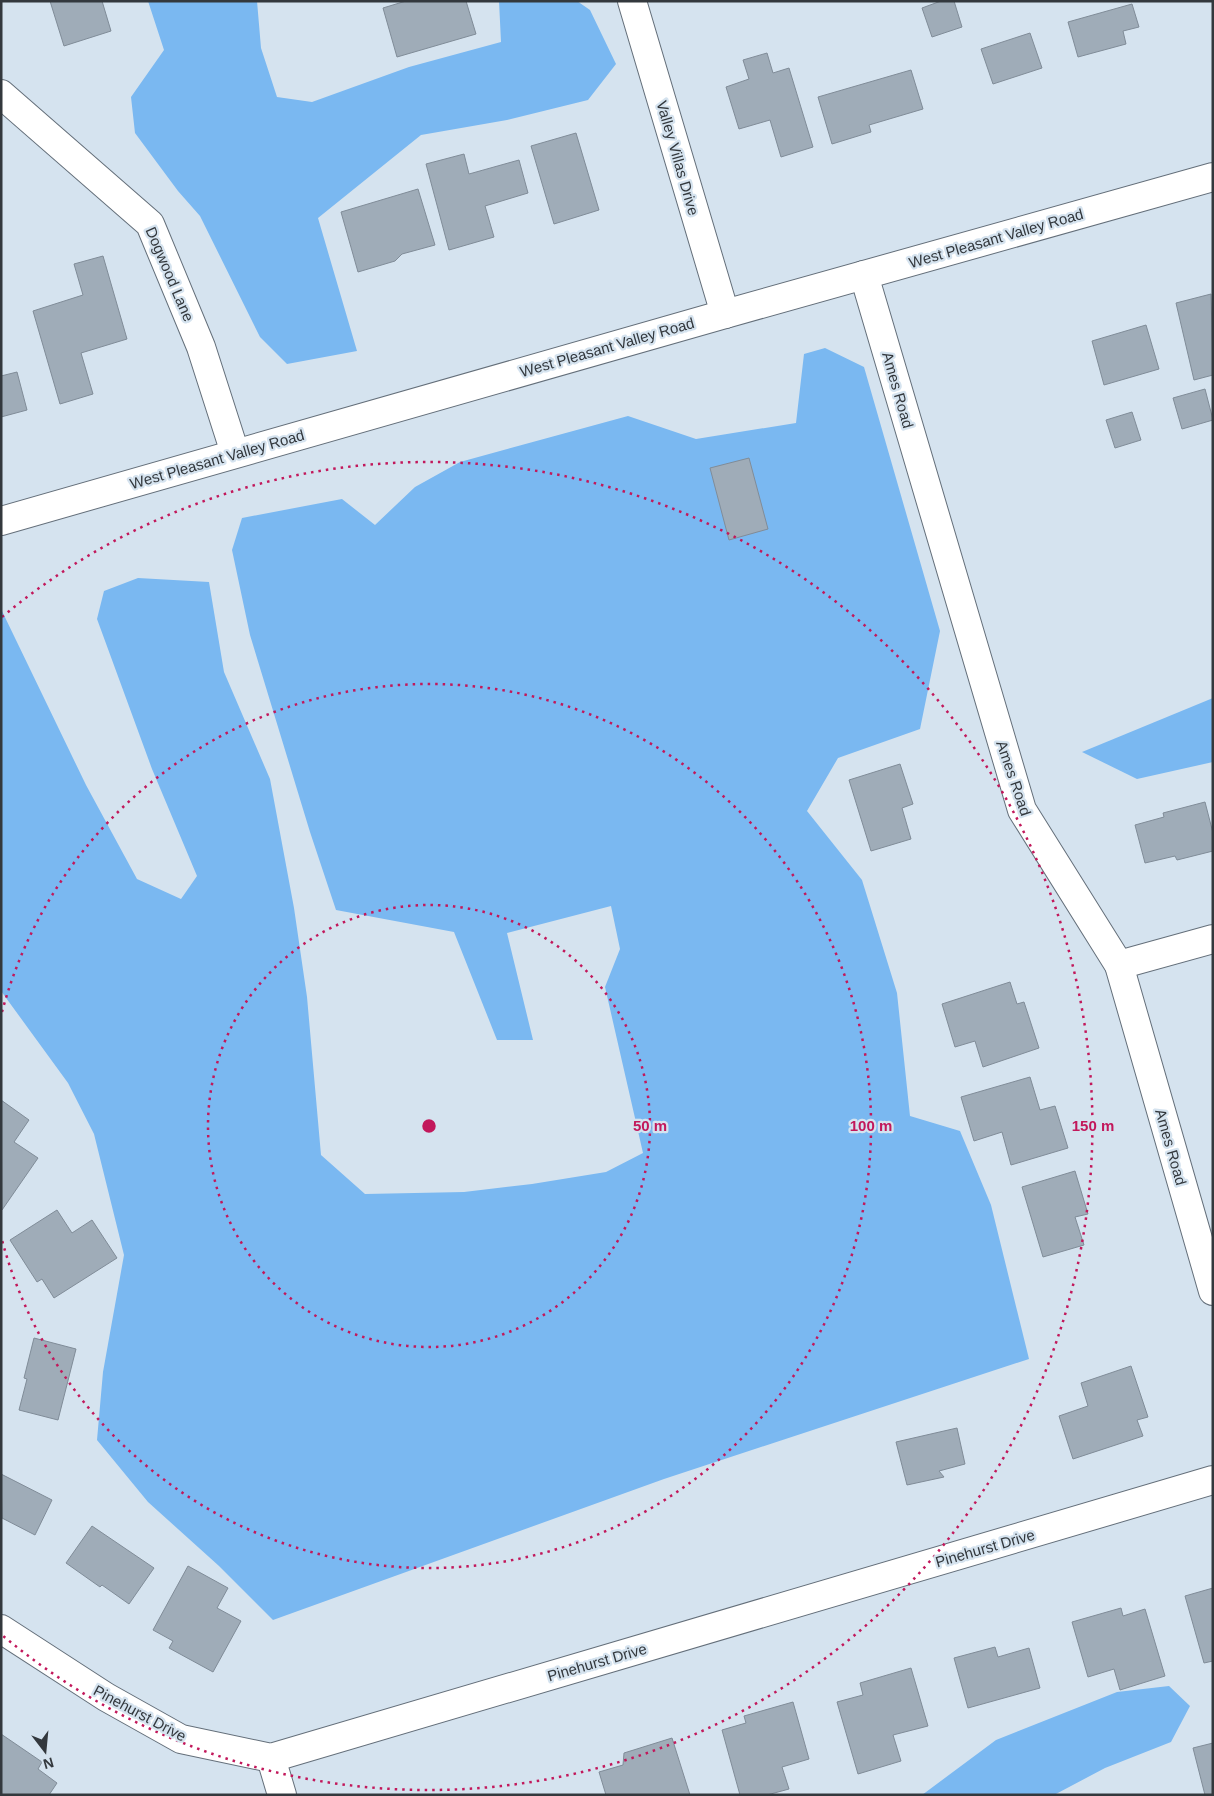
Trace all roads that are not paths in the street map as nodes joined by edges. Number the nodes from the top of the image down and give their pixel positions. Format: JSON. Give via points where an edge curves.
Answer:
{"nodes":[{"id":1,"x":632,"y":1,"type":"edge"},
{"id":2,"x":1,"y":94,"type":"edge"},
{"id":3,"x":1213,"y":178,"type":"edge"},
{"id":4,"x":864,"y":275,"type":"junction"},
{"id":5,"x":725,"y":314,"type":"junction"},
{"id":6,"x":235,"y":453,"type":"junction"},
{"id":7,"x":1,"y":521,"type":"edge"},
{"id":8,"x":1213,"y":938,"type":"edge"},
{"id":9,"x":1119,"y":965,"type":"junction"},
{"id":10,"x":1213,"y":1291,"type":"edge"},
{"id":11,"x":1213,"y":1480,"type":"edge"},
{"id":12,"x":1,"y":1629,"type":"edge"},
{"id":13,"x":271,"y":1758,"type":"junction"},
{"id":14,"x":282,"y":1795,"type":"edge"}],
"edges":[{"from":1,"to":5,"type":"street","name":"Valley Villas Drive"},
{"from":2,"to":6,"type":"street","name":"Dogwood Lane","via":[[150,224],[201,346]]},
{"from":3,"to":4,"type":"street","name":"West Pleasant Valley Road"},
{"from":4,"to":5,"type":"street","name":"West Pleasant Valley Road"},
{"from":4,"to":9,"type":"street","name":"Ames Road","via":[[1022,810]]},
{"from":5,"to":6,"type":"street","name":"West Pleasant Valley Road"},
{"from":6,"to":7,"type":"street","name":"West Pleasant Valley Road"},
{"from":8,"to":9,"type":"street"},
{"from":9,"to":10,"type":"street","name":"Ames Road"},
{"from":11,"to":13,"type":"street","name":"Pinehurst Drive"},
{"from":12,"to":13,"type":"street","name":"Pinehurst Drive","via":[[106,1697],[181,1739]]},
{"from":13,"to":14,"type":"street"}]}
